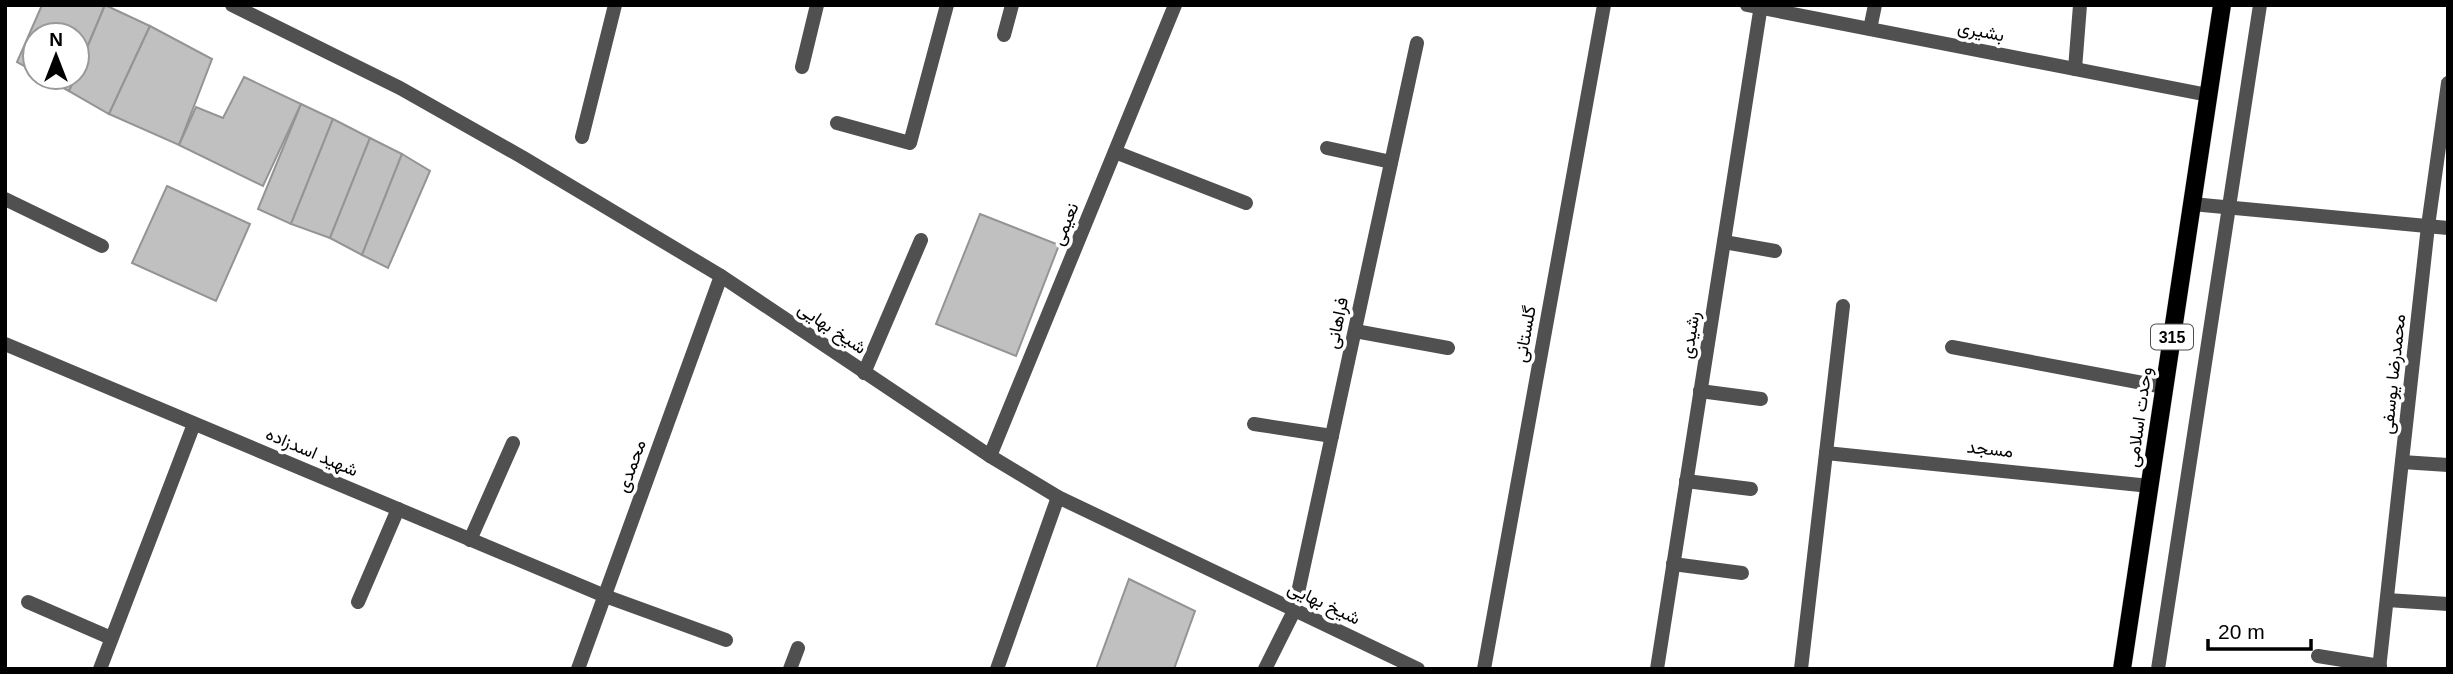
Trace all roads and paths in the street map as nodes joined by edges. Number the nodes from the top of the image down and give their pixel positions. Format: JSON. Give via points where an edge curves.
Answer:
{"nodes":[{"id":1,"x":232,"y":5,"type":"edge"},
{"id":2,"x":615,"y":5,"type":"edge"},
{"id":3,"x":817,"y":5,"type":"edge"},
{"id":4,"x":947,"y":5,"type":"edge"},
{"id":5,"x":1012,"y":5,"type":"edge"},
{"id":6,"x":1175,"y":5,"type":"edge"},
{"id":7,"x":1604,"y":5,"type":"edge"},
{"id":8,"x":1875,"y":5,"type":"edge"},
{"id":9,"x":2080,"y":5,"type":"edge"},
{"id":10,"x":2222,"y":5,"type":"edge"},
{"id":11,"x":2260,"y":5,"type":"edge"},
{"id":12,"x":1756,"y":6,"type":"edge"},
{"id":13,"x":1870,"y":29,"type":"junction"},
{"id":14,"x":1004,"y":34,"type":"dead end"},
{"id":15,"x":1417,"y":43,"type":"dead end"},
{"id":16,"x":802,"y":67,"type":"dead end"},
{"id":17,"x":2075,"y":69,"type":"junction"},
{"id":18,"x":2447,"y":85,"type":"edge"},
{"id":19,"x":2208,"y":95,"type":"junction"},
{"id":20,"x":837,"y":123,"type":"dead end"},
{"id":21,"x":582,"y":137,"type":"dead end"},
{"id":22,"x":1327,"y":148,"type":"dead end"},
{"id":23,"x":1115,"y":152,"type":"junction"},
{"id":24,"x":1391,"y":162,"type":"junction"},
{"id":25,"x":5,"y":199,"type":"edge"},
{"id":26,"x":1246,"y":203,"type":"dead end"},
{"id":27,"x":2192,"y":204,"type":"junction"},
{"id":28,"x":2227,"y":207,"type":"junction"},
{"id":29,"x":2428,"y":226,"type":"junction"},
{"id":30,"x":2448,"y":228,"type":"edge"},
{"id":31,"x":921,"y":240,"type":"dead end"},
{"id":32,"x":1724,"y":242,"type":"junction"},
{"id":33,"x":102,"y":246,"type":"dead end"},
{"id":34,"x":1775,"y":251,"type":"dead end"},
{"id":35,"x":720,"y":276,"type":"junction"},
{"id":36,"x":1843,"y":306,"type":"dead end"},
{"id":37,"x":1355,"y":331,"type":"junction"},
{"id":38,"x":5,"y":344,"type":"edge"},
{"id":39,"x":1952,"y":347,"type":"dead end"},
{"id":40,"x":1448,"y":348,"type":"dead end"},
{"id":41,"x":864,"y":373,"type":"junction"},
{"id":42,"x":2164,"y":387,"type":"junction"},
{"id":43,"x":1700,"y":391,"type":"junction"},
{"id":44,"x":1761,"y":399,"type":"dead end"},
{"id":45,"x":194,"y":424,"type":"junction"},
{"id":46,"x":1254,"y":424,"type":"dead end"},
{"id":47,"x":1332,"y":436,"type":"junction"},
{"id":48,"x":513,"y":443,"type":"dead end"},
{"id":49,"x":1826,"y":453,"type":"junction"},
{"id":50,"x":989,"y":456,"type":"junction"},
{"id":51,"x":2402,"y":462,"type":"junction"},
{"id":52,"x":2448,"y":465,"type":"edge"},
{"id":53,"x":1686,"y":481,"type":"junction"},
{"id":54,"x":2150,"y":486,"type":"junction"},
{"id":55,"x":1751,"y":489,"type":"dead end"},
{"id":56,"x":1058,"y":497,"type":"junction"},
{"id":57,"x":398,"y":509,"type":"junction"},
{"id":58,"x":470,"y":540,"type":"junction"},
{"id":59,"x":1673,"y":564,"type":"junction"},
{"id":60,"x":1742,"y":573,"type":"dead end"},
{"id":61,"x":605,"y":596,"type":"junction"},
{"id":62,"x":2387,"y":600,"type":"junction"},
{"id":63,"x":27,"y":602,"type":"dead end"},
{"id":64,"x":358,"y":602,"type":"dead end"},
{"id":65,"x":2448,"y":604,"type":"edge"},
{"id":66,"x":1294,"y":611,"type":"junction"},
{"id":67,"x":111,"y":638,"type":"junction"},
{"id":68,"x":726,"y":640,"type":"dead end"},
{"id":69,"x":798,"y":648,"type":"dead end"},
{"id":70,"x":2318,"y":656,"type":"dead end"},
{"id":71,"x":2380,"y":667,"type":"edge"},
{"id":72,"x":100,"y":669,"type":"edge"},
{"id":73,"x":578,"y":669,"type":"edge"},
{"id":74,"x":790,"y":669,"type":"edge"},
{"id":75,"x":997,"y":669,"type":"edge"},
{"id":76,"x":1265,"y":669,"type":"edge"},
{"id":77,"x":1418,"y":669,"type":"edge"},
{"id":78,"x":1484,"y":669,"type":"edge"},
{"id":79,"x":1657,"y":669,"type":"edge"},
{"id":80,"x":1801,"y":669,"type":"edge"},
{"id":81,"x":2122,"y":669,"type":"edge"},
{"id":82,"x":2158,"y":669,"type":"edge"}],
"edges":[{"from":1,"to":35,"type":"street","name":"شیخ بهایی","via":[[400,88]]},
{"from":2,"to":21,"type":"street"},
{"from":3,"to":16,"type":"street"},
{"from":4,"to":20,"type":"street","via":[[910,143]]},
{"from":5,"to":14,"type":"street"},
{"from":6,"to":23,"type":"street","name":"نعیمی"},
{"from":7,"to":78,"type":"street","name":"گلستانی"},
{"from":8,"to":13,"type":"street"},
{"from":9,"to":17,"type":"street"},
{"from":10,"to":19,"type":"main road","name":"وحدت اسلامی","number":"315"},
{"from":11,"to":28,"type":"street"},
{"from":12,"to":13,"type":"street","name":"بشیری"},
{"from":12,"to":32,"type":"street","name":"رشیدی"},
{"from":13,"to":17,"type":"street","name":"بشیری"},
{"from":15,"to":24,"type":"street","name":"فراهانی"},
{"from":17,"to":19,"type":"street","name":"بشیری"},
{"from":18,"to":29,"type":"street","name":"محمدرضا یوسفی"},
{"from":19,"to":27,"type":"main road","name":"وحدت اسلامی","number":"315"},
{"from":22,"to":24,"type":"street"},
{"from":23,"to":26,"type":"street"},
{"from":23,"to":50,"type":"street","name":"نعیمی"},
{"from":24,"to":37,"type":"street","name":"فراهانی"},
{"from":25,"to":33,"type":"street"},
{"from":27,"to":28,"type":"street"},
{"from":27,"to":42,"type":"main road","name":"وحدت اسلامی","number":"315"},
{"from":28,"to":29,"type":"street"},
{"from":28,"to":82,"type":"street"},
{"from":29,"to":30,"type":"street"},
{"from":29,"to":51,"type":"street","name":"محمدرضا یوسفی"},
{"from":31,"to":41,"type":"street"},
{"from":32,"to":34,"type":"street"},
{"from":32,"to":43,"type":"street","name":"رشیدی"},
{"from":35,"to":41,"type":"street","name":"شیخ بهایی"},
{"from":35,"to":61,"type":"street","name":"محمدی"},
{"from":36,"to":49,"type":"street"},
{"from":37,"to":40,"type":"street"},
{"from":37,"to":47,"type":"street","name":"فراهانی"},
{"from":38,"to":45,"type":"street","name":"شهید اسدزاده"},
{"from":39,"to":42,"type":"street"},
{"from":41,"to":50,"type":"street","name":"شیخ بهایی"},
{"from":42,"to":54,"type":"main road","name":"وحدت اسلامی","number":"315"},
{"from":43,"to":44,"type":"street"},
{"from":43,"to":53,"type":"street","name":"رشیدی"},
{"from":45,"to":57,"type":"street","name":"شهید اسدزاده"},
{"from":45,"to":67,"type":"street"},
{"from":46,"to":47,"type":"street"},
{"from":47,"to":66,"type":"street","name":"فراهانی"},
{"from":48,"to":58,"type":"street"},
{"from":49,"to":54,"type":"street","name":"مسجد"},
{"from":49,"to":80,"type":"street"},
{"from":50,"to":56,"type":"street","name":"شیخ بهایی"},
{"from":51,"to":52,"type":"street"},
{"from":51,"to":62,"type":"street","name":"محمدرضا یوسفی"},
{"from":53,"to":55,"type":"street"},
{"from":53,"to":59,"type":"street","name":"رشیدی"},
{"from":54,"to":81,"type":"main road","name":"وحدت اسلامی","number":"315"},
{"from":56,"to":66,"type":"street","name":"شیخ بهایی"},
{"from":56,"to":75,"type":"street"},
{"from":57,"to":58,"type":"street","name":"شهید اسدزاده"},
{"from":57,"to":64,"type":"street"},
{"from":58,"to":61,"type":"street","name":"شهید اسدزاده"},
{"from":59,"to":60,"type":"street"},
{"from":59,"to":79,"type":"street","name":"رشیدی"},
{"from":61,"to":68,"type":"street","name":"شهید اسدزاده"},
{"from":61,"to":73,"type":"street","name":"محمدی"},
{"from":62,"to":65,"type":"street"},
{"from":62,"to":71,"type":"street","name":"محمدرضا یوسفی"},
{"from":63,"to":67,"type":"street"},
{"from":66,"to":76,"type":"street","name":"فراهانی"},
{"from":66,"to":77,"type":"street","name":"شیخ بهایی"},
{"from":67,"to":72,"type":"street"},
{"from":69,"to":74,"type":"street"},
{"from":70,"to":71,"type":"street"}]}
